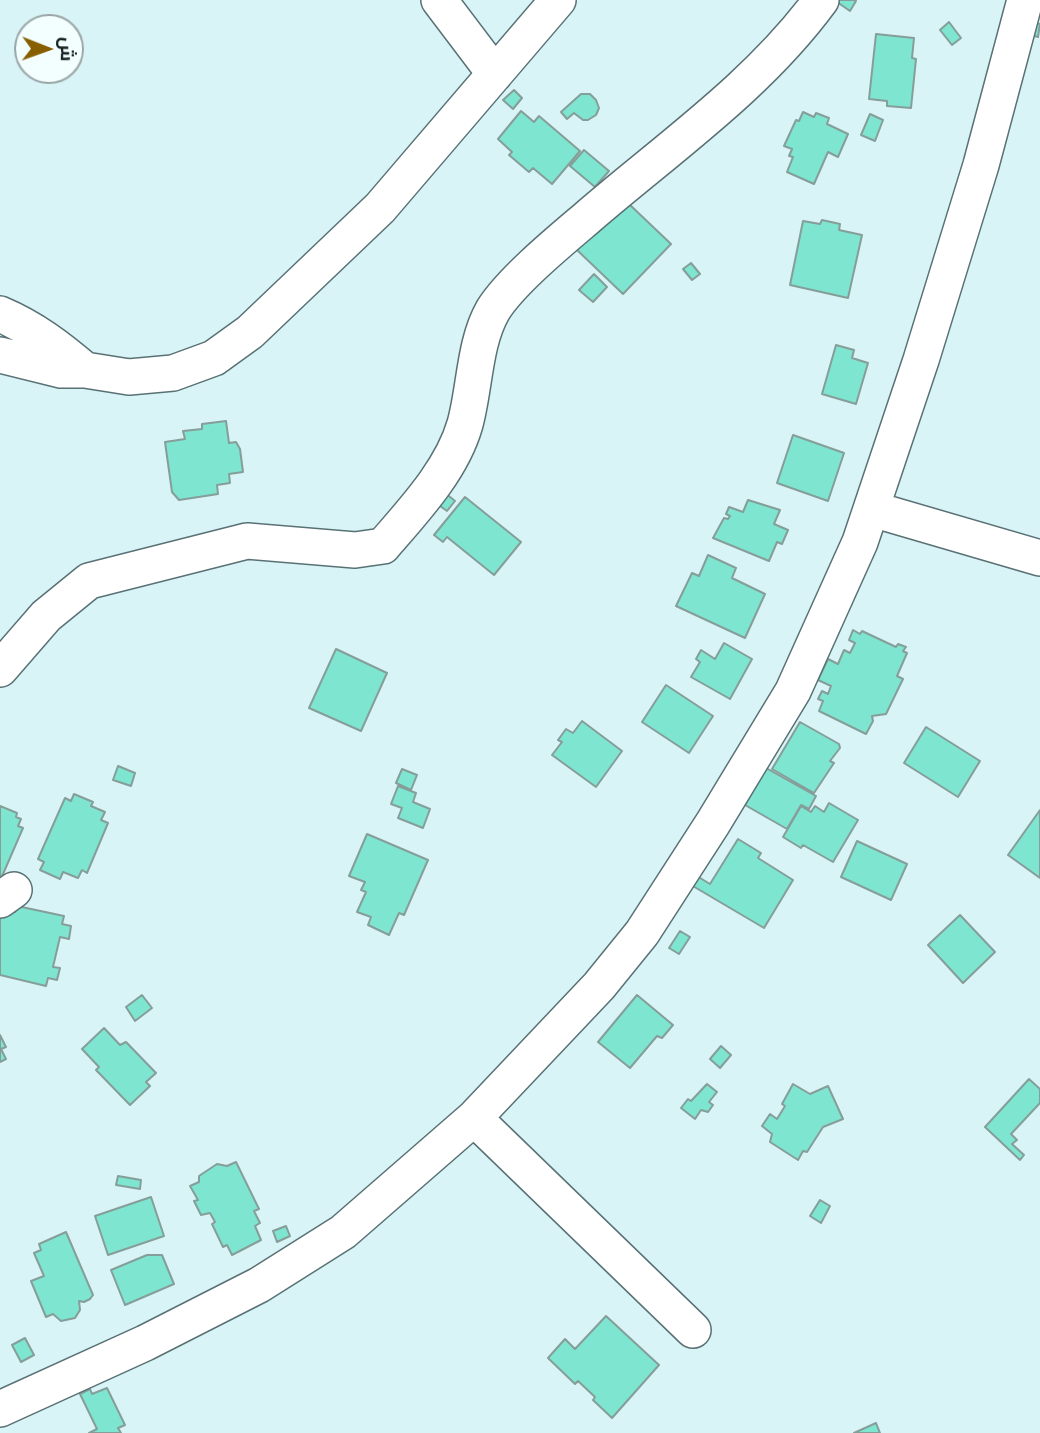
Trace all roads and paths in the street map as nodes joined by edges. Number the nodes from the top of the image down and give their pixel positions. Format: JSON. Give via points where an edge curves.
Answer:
{"nodes":[{"id":1,"x":439,"y":0,"type":"edge"},
{"id":2,"x":558,"y":0,"type":"edge"},
{"id":3,"x":821,"y":0,"type":"edge"},
{"id":4,"x":1025,"y":0,"type":"edge"},
{"id":5,"x":495,"y":74,"type":"junction"},
{"id":6,"x":0,"y":314,"type":"edge"},
{"id":7,"x":0,"y":355,"type":"edge"},
{"id":8,"x":85,"y":370,"type":"junction"},
{"id":9,"x":872,"y":509,"type":"junction"},
{"id":10,"x":1040,"y":558,"type":"edge"},
{"id":11,"x":0,"y":669,"type":"edge"},
{"id":12,"x":474,"y":1118,"type":"junction"},
{"id":13,"x":693,"y":1329,"type":"dead end"},
{"id":14,"x":0,"y":1409,"type":"edge"}],
"edges":[{"from":1,"to":5,"type":"street"},
{"from":2,"to":5,"type":"street"},
{"from":3,"to":11,"type":"street","via":[[733,97],[560,241],[493,310],[454,454],[383,546],[355,550],[247,541],[89,581],[46,616]]},
{"from":4,"to":9,"type":"street","via":[[981,166]]},
{"from":5,"to":8,"type":"street","via":[[380,208],[242,338],[214,358],[173,373],[129,377]]},
{"from":6,"to":8,"type":"street","via":[[25,324]]},
{"from":7,"to":8,"type":"street","via":[[61,370]]},
{"from":9,"to":10,"type":"street"},
{"from":9,"to":12,"type":"street","via":[[793,691],[642,933],[599,986]]},
{"from":12,"to":13,"type":"street"},
{"from":12,"to":14,"type":"street","via":[[343,1232],[260,1285]]}]}
